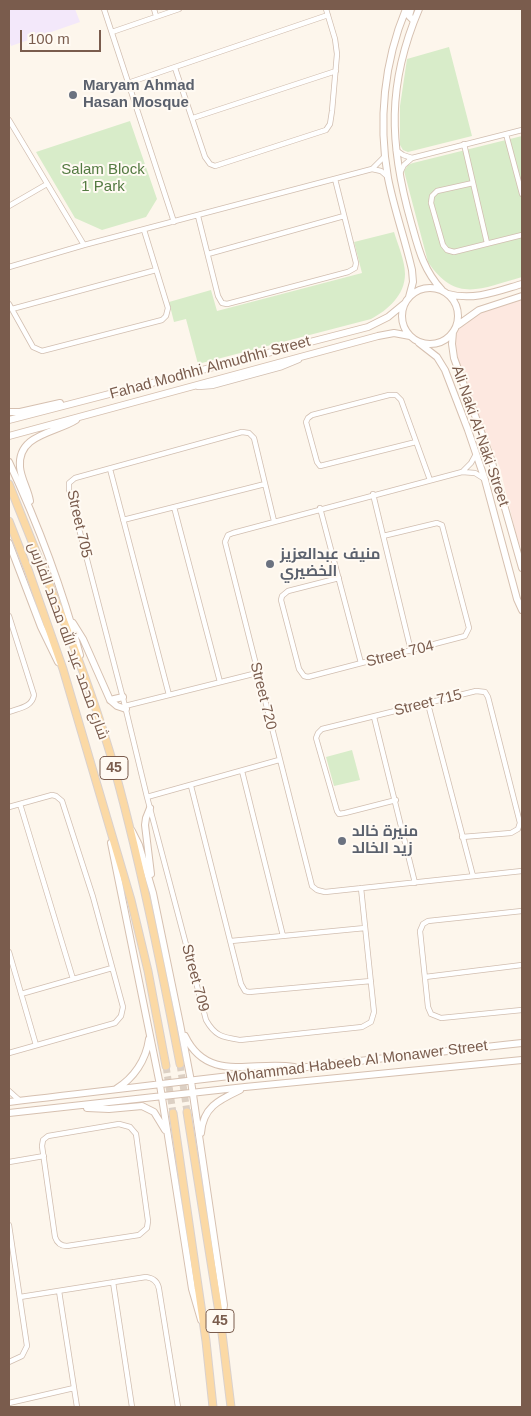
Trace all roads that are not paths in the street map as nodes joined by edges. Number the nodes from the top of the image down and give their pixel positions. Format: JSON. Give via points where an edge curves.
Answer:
{"nodes":[{"id":1,"x":104,"y":9,"type":"edge"},
{"id":2,"x":154,"y":9,"type":"edge"},
{"id":3,"x":179,"y":9,"type":"edge"},
{"id":4,"x":326,"y":9,"type":"edge"},
{"id":5,"x":406,"y":9,"type":"edge"},
{"id":6,"x":411,"y":9,"type":"edge"},
{"id":7,"x":419,"y":9,"type":"edge"},
{"id":8,"x":328,"y":15,"type":"junction"},
{"id":9,"x":156,"y":16,"type":"junction"},
{"id":10,"x":414,"y":22,"type":"junction"},
{"id":11,"x":112,"y":32,"type":"junction"},
{"id":12,"x":175,"y":68,"type":"junction"},
{"id":13,"x":336,"y":71,"type":"junction"},
{"id":14,"x":128,"y":84,"type":"junction"},
{"id":15,"x":193,"y":118,"type":"junction"},
{"id":16,"x":9,"y":120,"type":"edge"},
{"id":17,"x":522,"y":130,"type":"edge"},
{"id":18,"x":506,"y":134,"type":"junction"},
{"id":19,"x":464,"y":144,"type":"junction"},
{"id":20,"x":395,"y":149,"type":"junction"},
{"id":21,"x":385,"y":156,"type":"junction"},
{"id":22,"x":412,"y":158,"type":"junction"},
{"id":23,"x":372,"y":169,"type":"junction"},
{"id":24,"x":399,"y":175,"type":"junction"},
{"id":25,"x":388,"y":178,"type":"junction"},
{"id":26,"x":335,"y":179,"type":"junction"},
{"id":27,"x":473,"y":183,"type":"junction"},
{"id":28,"x":47,"y":184,"type":"junction"},
{"id":29,"x":522,"y":194,"type":"edge"},
{"id":30,"x":9,"y":199,"type":"edge"},
{"id":31,"x":10,"y":205,"type":"edge"},
{"id":32,"x":198,"y":216,"type":"junction"},
{"id":33,"x":344,"y":216,"type":"junction"},
{"id":34,"x":174,"y":222,"type":"junction"},
{"id":35,"x":144,"y":230,"type":"junction"},
{"id":36,"x":522,"y":235,"type":"edge"},
{"id":37,"x":416,"y":240,"type":"junction"},
{"id":38,"x":405,"y":242,"type":"junction"},
{"id":39,"x":487,"y":243,"type":"junction"},
{"id":40,"x":84,"y":245,"type":"junction"},
{"id":41,"x":208,"y":254,"type":"junction"},
{"id":42,"x":9,"y":267,"type":"edge"},
{"id":43,"x":156,"y":270,"type":"junction"},
{"id":44,"x":522,"y":284,"type":"edge"},
{"id":45,"x":445,"y":292,"type":"junction"},
{"id":46,"x":522,"y":296,"type":"edge"},
{"id":47,"x":407,"y":300,"type":"junction"},
{"id":48,"x":10,"y":306,"type":"edge"},
{"id":49,"x":455,"y":329,"type":"junction"},
{"id":50,"x":355,"y":330,"type":"junction"},
{"id":51,"x":410,"y":336,"type":"junction"},
{"id":52,"x":356,"y":342,"type":"junction"},
{"id":53,"x":419,"y":343,"type":"junction"},
{"id":54,"x":465,"y":388,"type":"junction"},
{"id":55,"x":453,"y":391,"type":"junction"},
{"id":56,"x":101,"y":397,"type":"junction"},
{"id":57,"x":9,"y":412,"type":"edge"},
{"id":58,"x":81,"y":416,"type":"junction"},
{"id":59,"x":9,"y":420,"type":"edge"},
{"id":60,"x":9,"y":436,"type":"edge"},
{"id":61,"x":416,"y":442,"type":"junction"},
{"id":62,"x":476,"y":452,"type":"junction"},
{"id":63,"x":9,"y":462,"type":"edge"},
{"id":64,"x":110,"y":469,"type":"junction"},
{"id":65,"x":462,"y":472,"type":"junction"},
{"id":66,"x":430,"y":480,"type":"junction"},
{"id":67,"x":485,"y":480,"type":"junction"},
{"id":68,"x":9,"y":484,"type":"edge"},
{"id":69,"x":265,"y":484,"type":"junction"},
{"id":70,"x":373,"y":494,"type":"junction"},
{"id":71,"x":174,"y":506,"type":"junction"},
{"id":72,"x":320,"y":508,"type":"junction"},
{"id":73,"x":31,"y":510,"type":"junction"},
{"id":74,"x":123,"y":520,"type":"junction"},
{"id":75,"x":9,"y":521,"type":"edge"},
{"id":76,"x":274,"y":521,"type":"junction"},
{"id":77,"x":383,"y":536,"type":"junction"},
{"id":78,"x":9,"y":543,"type":"edge"},
{"id":79,"x":522,"y":568,"type":"edge"},
{"id":80,"x":340,"y":578,"type":"junction"},
{"id":81,"x":522,"y":610,"type":"edge"},
{"id":82,"x":9,"y":616,"type":"edge"},
{"id":83,"x":69,"y":617,"type":"junction"},
{"id":84,"x":411,"y":651,"type":"junction"},
{"id":85,"x":361,"y":663,"type":"junction"},
{"id":86,"x":63,"y":669,"type":"junction"},
{"id":87,"x":257,"y":673,"type":"junction"},
{"id":88,"x":220,"y":682,"type":"junction"},
{"id":89,"x":88,"y":687,"type":"junction"},
{"id":90,"x":169,"y":694,"type":"junction"},
{"id":91,"x":123,"y":697,"type":"junction"},
{"id":92,"x":110,"y":700,"type":"junction"},
{"id":93,"x":428,"y":704,"type":"junction"},
{"id":94,"x":126,"y":707,"type":"junction"},
{"id":95,"x":9,"y":712,"type":"edge"},
{"id":96,"x":374,"y":716,"type":"junction"},
{"id":97,"x":279,"y":760,"type":"junction"},
{"id":98,"x":242,"y":771,"type":"junction"},
{"id":99,"x":190,"y":786,"type":"junction"},
{"id":100,"x":147,"y":797,"type":"junction"},
{"id":101,"x":396,"y":800,"type":"junction"},
{"id":102,"x":20,"y":804,"type":"junction"},
{"id":103,"x":9,"y":807,"type":"edge"},
{"id":104,"x":150,"y":808,"type":"junction"},
{"id":105,"x":129,"y":828,"type":"junction"},
{"id":106,"x":111,"y":830,"type":"junction"},
{"id":107,"x":462,"y":837,"type":"junction"},
{"id":108,"x":522,"y":871,"type":"edge"},
{"id":109,"x":473,"y":876,"type":"junction"},
{"id":110,"x":415,"y":883,"type":"junction"},
{"id":111,"x":361,"y":888,"type":"junction"},
{"id":112,"x":153,"y":893,"type":"junction"},
{"id":113,"x":522,"y":911,"type":"edge"},
{"id":114,"x":365,"y":928,"type":"junction"},
{"id":115,"x":283,"y":936,"type":"junction"},
{"id":116,"x":231,"y":942,"type":"junction"},
{"id":117,"x":9,"y":952,"type":"edge"},
{"id":118,"x":522,"y":965,"type":"edge"},
{"id":119,"x":112,"y":968,"type":"junction"},
{"id":120,"x":425,"y":977,"type":"junction"},
{"id":121,"x":73,"y":979,"type":"junction"},
{"id":122,"x":371,"y":981,"type":"junction"},
{"id":123,"x":21,"y":994,"type":"junction"},
{"id":124,"x":522,"y":1010,"type":"edge"},
{"id":125,"x":180,"y":1024,"type":"junction"},
{"id":126,"x":150,"y":1035,"type":"junction"},
{"id":127,"x":522,"y":1043,"type":"edge"},
{"id":128,"x":36,"y":1045,"type":"junction"},
{"id":129,"x":9,"y":1053,"type":"edge"},
{"id":130,"x":522,"y":1060,"type":"edge"},
{"id":131,"x":180,"y":1064,"type":"tunnel mouth"},
{"id":132,"x":166,"y":1066,"type":"tunnel mouth"},
{"id":133,"x":303,"y":1069,"type":"junction"},
{"id":134,"x":191,"y":1081,"type":"junction"},
{"id":135,"x":160,"y":1085,"type":"junction"},
{"id":136,"x":245,"y":1087,"type":"junction"},
{"id":137,"x":114,"y":1090,"type":"junction"},
{"id":138,"x":9,"y":1091,"type":"edge"},
{"id":139,"x":193,"y":1093,"type":"junction"},
{"id":140,"x":161,"y":1096,"type":"junction"},
{"id":141,"x":20,"y":1101,"type":"junction"},
{"id":142,"x":9,"y":1102,"type":"edge"},
{"id":143,"x":78,"y":1106,"type":"junction"},
{"id":144,"x":187,"y":1112,"type":"tunnel mouth"},
{"id":145,"x":9,"y":1113,"type":"edge"},
{"id":146,"x":173,"y":1113,"type":"tunnel mouth"},
{"id":147,"x":168,"y":1137,"type":"junction"},
{"id":148,"x":200,"y":1144,"type":"junction"},
{"id":149,"x":44,"y":1156,"type":"junction"},
{"id":150,"x":9,"y":1162,"type":"edge"},
{"id":151,"x":9,"y":1224,"type":"edge"},
{"id":152,"x":15,"y":1265,"type":"junction"},
{"id":153,"x":9,"y":1266,"type":"edge"},
{"id":154,"x":112,"y":1282,"type":"junction"},
{"id":155,"x":59,"y":1291,"type":"junction"},
{"id":156,"x":20,"y":1297,"type":"junction"},
{"id":157,"x":221,"y":1325,"type":"junction"},
{"id":158,"x":204,"y":1327,"type":"junction"},
{"id":159,"x":9,"y":1362,"type":"edge"},
{"id":160,"x":74,"y":1388,"type":"junction"},
{"id":161,"x":9,"y":1403,"type":"edge"},
{"id":162,"x":77,"y":1407,"type":"edge"},
{"id":163,"x":132,"y":1407,"type":"edge"},
{"id":164,"x":178,"y":1407,"type":"edge"},
{"id":165,"x":211,"y":1407,"type":"edge"},
{"id":166,"x":231,"y":1407,"type":"edge"}],
"edges":[{"from":1,"to":11,"type":"street"},
{"from":2,"to":9,"type":"street"},
{"from":3,"to":9,"type":"street"},
{"from":4,"to":8,"type":"street"},
{"from":5,"to":21,"type":"street","via":[[388,69],[384,107]]},
{"from":6,"to":10,"type":"street","via":[[408,16]]},
{"from":7,"to":10,"type":"street"},
{"from":8,"to":12,"type":"street"},
{"from":8,"to":13,"type":"street","via":[[335,39]]},
{"from":9,"to":11,"type":"street"},
{"from":10,"to":20,"type":"street","via":[[398,80]]},
{"from":11,"to":14,"type":"street"},
{"from":12,"to":14,"type":"street"},
{"from":12,"to":15,"type":"street"},
{"from":13,"to":15,"type":"street"},
{"from":13,"to":15,"type":"street","via":[[330,124],[326,130],[216,166],[205,157]]},
{"from":14,"to":34,"type":"street"},
{"from":16,"to":28,"type":"street"},
{"from":17,"to":18,"type":"street"},
{"from":18,"to":19,"type":"street"},
{"from":18,"to":29,"type":"street"},
{"from":19,"to":22,"type":"street"},
{"from":19,"to":27,"type":"street"},
{"from":20,"to":22,"type":"street"},
{"from":20,"to":24,"type":"street"},
{"from":21,"to":23,"type":"street"},
{"from":21,"to":25,"type":"street"},
{"from":22,"to":24,"type":"street"},
{"from":23,"to":25,"type":"street","via":[[381,171]]},
{"from":23,"to":26,"type":"street"},
{"from":24,"to":37,"type":"street"},
{"from":25,"to":38,"type":"street"},
{"from":26,"to":32,"type":"street"},
{"from":26,"to":33,"type":"street"},
{"from":27,"to":39,"type":"street"},
{"from":27,"to":39,"type":"street","via":[[437,191],[432,202],[447,250],[454,252]]},
{"from":28,"to":31,"type":"street"},
{"from":28,"to":40,"type":"street"},
{"from":30,"to":31,"type":"street"},
{"from":32,"to":34,"type":"street"},
{"from":32,"to":41,"type":"street"},
{"from":33,"to":41,"type":"street"},
{"from":33,"to":41,"type":"street","via":[[356,263],[348,272],[227,304],[222,303],[218,296]]},
{"from":34,"to":35,"type":"street"},
{"from":35,"to":40,"type":"street"},
{"from":35,"to":43,"type":"street"},
{"from":36,"to":39,"type":"street"},
{"from":37,"to":38,"type":"street"},
{"from":37,"to":45,"type":"street","via":[[428,272]]},
{"from":38,"to":47,"type":"street","via":[[413,276]]},
{"from":40,"to":42,"type":"street"},
{"from":43,"to":48,"type":"street"},
{"from":43,"to":48,"type":"street","via":[[168,308],[164,319],[47,351],[40,351],[34,346]]},
{"from":44,"to":45,"type":"street","via":[[475,297]]},
{"from":45,"to":47,"type":"street","via":[[435,288],[421,289]]},
{"from":45,"to":49,"type":"street","via":[[453,299],[458,312]]},
{"from":46,"to":49,"type":"street","via":[[479,310]]},
{"from":47,"to":50,"type":"street","name":"Fahad Modhhi Almudhhi Street","via":[[382,321]]},
{"from":47,"to":51,"type":"street","via":[[402,324]]},
{"from":49,"to":53,"type":"street","via":[[438,343]]},
{"from":49,"to":54,"type":"street","name":"Ali Naki Al-Naki Street","via":[[453,354]]},
{"from":50,"to":52,"type":"street","via":[[358,335]]},
{"from":50,"to":56,"type":"street","name":"Fahad Modhhi Almudhhi Street"},
{"from":51,"to":52,"type":"street","name":"Fahad Modhhi Almudhhi Street","via":[[389,334]]},
{"from":51,"to":53,"type":"street"},
{"from":52,"to":58,"type":"street","name":"Fahad Modhhi Almudhhi Street"},
{"from":53,"to":55,"type":"street","name":"Ali Naki Al-Naki Street","via":[[441,363]]},
{"from":54,"to":55,"type":"street","via":[[458,387]]},
{"from":54,"to":79,"type":"street","name":"Ali Naki Al-Naki Street","via":[[491,459]]},
{"from":55,"to":62,"type":"street","name":"Ali Naki Al-Naki Street"},
{"from":56,"to":57,"type":"street"},
{"from":56,"to":59,"type":"street","name":"Fahad Modhhi Almudhhi Street"},
{"from":58,"to":60,"type":"street","name":"Fahad Modhhi Almudhhi Street"},
{"from":58,"to":73,"type":"street","via":[[37,436],[24,450],[20,469]]},
{"from":61,"to":61,"type":"street","via":[[401,400],[393,394],[312,416],[306,422],[320,466]]},
{"from":61,"to":66,"type":"street"},
{"from":62,"to":65,"type":"street"},
{"from":62,"to":67,"type":"street","name":"Ali Naki Al-Naki Street"},
{"from":63,"to":73,"type":"street"},
{"from":64,"to":69,"type":"street","name":"Street 705","via":[[242,432],[254,438]]},
{"from":64,"to":74,"type":"street"},
{"from":64,"to":91,"type":"street","name":"Street 705","via":[[75,478],[69,486]]},
{"from":65,"to":66,"type":"street","name":"Street 720"},
{"from":65,"to":67,"type":"street","via":[[475,473]]},
{"from":66,"to":70,"type":"street","name":"Street 720"},
{"from":67,"to":81,"type":"street","name":"Ali Naki Al-Naki Street"},
{"from":68,"to":89,"type":"main road","name":"شارع محمد عبد الله محمد الفارس","number":"45"},
{"from":69,"to":71,"type":"street"},
{"from":69,"to":76,"type":"street","name":"Street 705"},
{"from":70,"to":72,"type":"street","name":"Street 720"},
{"from":70,"to":77,"type":"street"},
{"from":71,"to":74,"type":"street"},
{"from":71,"to":88,"type":"street"},
{"from":72,"to":76,"type":"street","name":"Street 720"},
{"from":72,"to":80,"type":"street"},
{"from":73,"to":83,"type":"street"},
{"from":74,"to":90,"type":"street"},
{"from":75,"to":86,"type":"main road","name":"شارع محمد عبد الله محمد الفارس","number":"45"},
{"from":76,"to":87,"type":"street","name":"Street 720","via":[[228,535],[225,542]]},
{"from":77,"to":84,"type":"street"},
{"from":77,"to":84,"type":"street","name":"Street 704","via":[[440,523],[444,527],[460,591],[468,628],[465,636]]},
{"from":78,"to":86,"type":"street","via":[[41,627]]},
{"from":80,"to":85,"type":"street"},
{"from":80,"to":85,"type":"street","name":"Street 704","via":[[288,591],[281,600],[299,669],[304,676]]},
{"from":82,"to":95,"type":"street","via":[[34,698],[29,705]]},
{"from":83,"to":89,"type":"street"},
{"from":83,"to":92,"type":"street","via":[[83,639]]},
{"from":84,"to":85,"type":"street","name":"Street 704"},
{"from":86,"to":106,"type":"main road","name":"شارع محمد عبد الله محمد الفارس","number":"45"},
{"from":87,"to":88,"type":"street"},
{"from":87,"to":97,"type":"street","name":"Street 720"},
{"from":88,"to":90,"type":"street"},
{"from":89,"to":105,"type":"main road","name":"شارع محمد عبد الله محمد الفارس","number":"45"},
{"from":90,"to":94,"type":"street"},
{"from":91,"to":92,"type":"street"},
{"from":91,"to":94,"type":"street","name":"Street 705"},
{"from":92,"to":94,"type":"street","via":[[117,706]]},
{"from":93,"to":96,"type":"street","name":"Street 715"},
{"from":93,"to":107,"type":"street"},
{"from":93,"to":107,"type":"street","name":"Street 715","via":[[476,691],[485,692],[488,697],[520,823],[518,829],[511,832]]},
{"from":94,"to":100,"type":"street","name":"Street 705"},
{"from":96,"to":101,"type":"street"},
{"from":96,"to":101,"type":"street","name":"Street 715","via":[[322,730],[316,738],[339,814]]},
{"from":97,"to":98,"type":"street"},
{"from":97,"to":111,"type":"street","name":"Street 720","via":[[312,886],[325,892]]},
{"from":98,"to":99,"type":"street"},
{"from":98,"to":115,"type":"street"},
{"from":99,"to":100,"type":"street"},
{"from":99,"to":116,"type":"street"},
{"from":100,"to":104,"type":"street","name":"Street 709"},
{"from":101,"to":110,"type":"street"},
{"from":102,"to":103,"type":"street"},
{"from":102,"to":119,"type":"street","via":[[52,795],[62,801]]},
{"from":102,"to":121,"type":"street"},
{"from":104,"to":112,"type":"street","via":[[145,825]]},
{"from":104,"to":122,"type":"street","name":"Street 709","via":[[206,1020],[212,1030],[221,1036],[240,1040],[368,1025],[374,1018]]},
{"from":105,"to":112,"type":"street","via":[[139,844]]},
{"from":105,"to":131,"type":"main road","name":"شارع محمد عبد الله محمد الفارس","number":"45"},
{"from":106,"to":126,"type":"street"},
{"from":106,"to":132,"type":"main road","name":"شارع محمد عبد الله محمد الفارس","number":"45","via":[[139,931]]},
{"from":107,"to":109,"type":"street"},
{"from":108,"to":109,"type":"street","name":"Street 720"},
{"from":109,"to":110,"type":"street","name":"Street 720"},
{"from":110,"to":111,"type":"street","name":"Street 720"},
{"from":111,"to":114,"type":"street","name":"Street 709"},
{"from":112,"to":125,"type":"street"},
{"from":113,"to":120,"type":"street","via":[[426,922],[420,931]]},
{"from":114,"to":115,"type":"street"},
{"from":114,"to":122,"type":"street","name":"Street 709"},
{"from":115,"to":116,"type":"street"},
{"from":116,"to":122,"type":"street","via":[[243,988],[249,992]]},
{"from":117,"to":123,"type":"street"},
{"from":118,"to":120,"type":"street"},
{"from":119,"to":121,"type":"street"},
{"from":119,"to":128,"type":"street","via":[[123,1007],[117,1021]]},
{"from":120,"to":124,"type":"street","via":[[428,1007],[436,1017]]},
{"from":121,"to":123,"type":"street"},
{"from":123,"to":128,"type":"street"},
{"from":125,"to":133,"type":"street","via":[[194,1050],[213,1064],[231,1068],[276,1066]]},
{"from":125,"to":134,"type":"street"},
{"from":126,"to":135,"type":"street"},
{"from":126,"to":137,"type":"street","via":[[139,1067]]},
{"from":127,"to":133,"type":"street","name":"Mohammad Habeeb Al Monawer Street"},
{"from":128,"to":129,"type":"street"},
{"from":130,"to":136,"type":"street","name":"Mohammad Habeeb Al Monawer Street"},
{"from":133,"to":134,"type":"street","name":"Mohammad Habeeb Al Monawer Street"},
{"from":134,"to":135,"type":"street","name":"Mohammad Habeeb Al Monawer Street"},
{"from":134,"to":139,"type":"street"},
{"from":135,"to":137,"type":"street","name":"Mohammad Habeeb Al Monawer Street"},
{"from":135,"to":140,"type":"street"},
{"from":136,"to":139,"type":"street","name":"Mohammad Habeeb Al Monawer Street"},
{"from":136,"to":148,"type":"street","via":[[208,1109],[202,1122]]},
{"from":137,"to":141,"type":"street","name":"Mohammad Habeeb Al Monawer Street"},
{"from":138,"to":141,"type":"street"},
{"from":139,"to":140,"type":"street","name":"Mohammad Habeeb Al Monawer Street"},
{"from":139,"to":148,"type":"street"},
{"from":140,"to":143,"type":"street","name":"Mohammad Habeeb Al Monawer Street"},
{"from":140,"to":147,"type":"street"},
{"from":141,"to":142,"type":"street","name":"Mohammad Habeeb Al Monawer Street"},
{"from":143,"to":145,"type":"street"},
{"from":143,"to":147,"type":"street","via":[[101,1109],[146,1107],[157,1116]]},
{"from":144,"to":157,"type":"main road","number":"45"},
{"from":146,"to":158,"type":"main road","number":"45"},
{"from":147,"to":158,"type":"street","via":[[192,1289]]},
{"from":148,"to":157,"type":"street","via":[[224,1305]]},
{"from":149,"to":149,"type":"street","via":[[55,1237],[59,1244],[67,1246],[139,1235],[147,1228],[136,1137],[130,1126],[118,1124],[48,1136],[42,1143]]},
{"from":149,"to":150,"type":"street"},
{"from":151,"to":152,"type":"street"},
{"from":152,"to":153,"type":"street"},
{"from":152,"to":156,"type":"street"},
{"from":154,"to":155,"type":"street"},
{"from":154,"to":163,"type":"street"},
{"from":154,"to":164,"type":"street","via":[[146,1277],[157,1283]]},
{"from":155,"to":156,"type":"street"},
{"from":155,"to":160,"type":"street"},
{"from":156,"to":159,"type":"street","via":[[26,1349],[20,1358]]},
{"from":157,"to":166,"type":"main road","number":"45"},
{"from":158,"to":165,"type":"main road","number":"45"},
{"from":160,"to":161,"type":"street"},
{"from":160,"to":162,"type":"street"}]}
